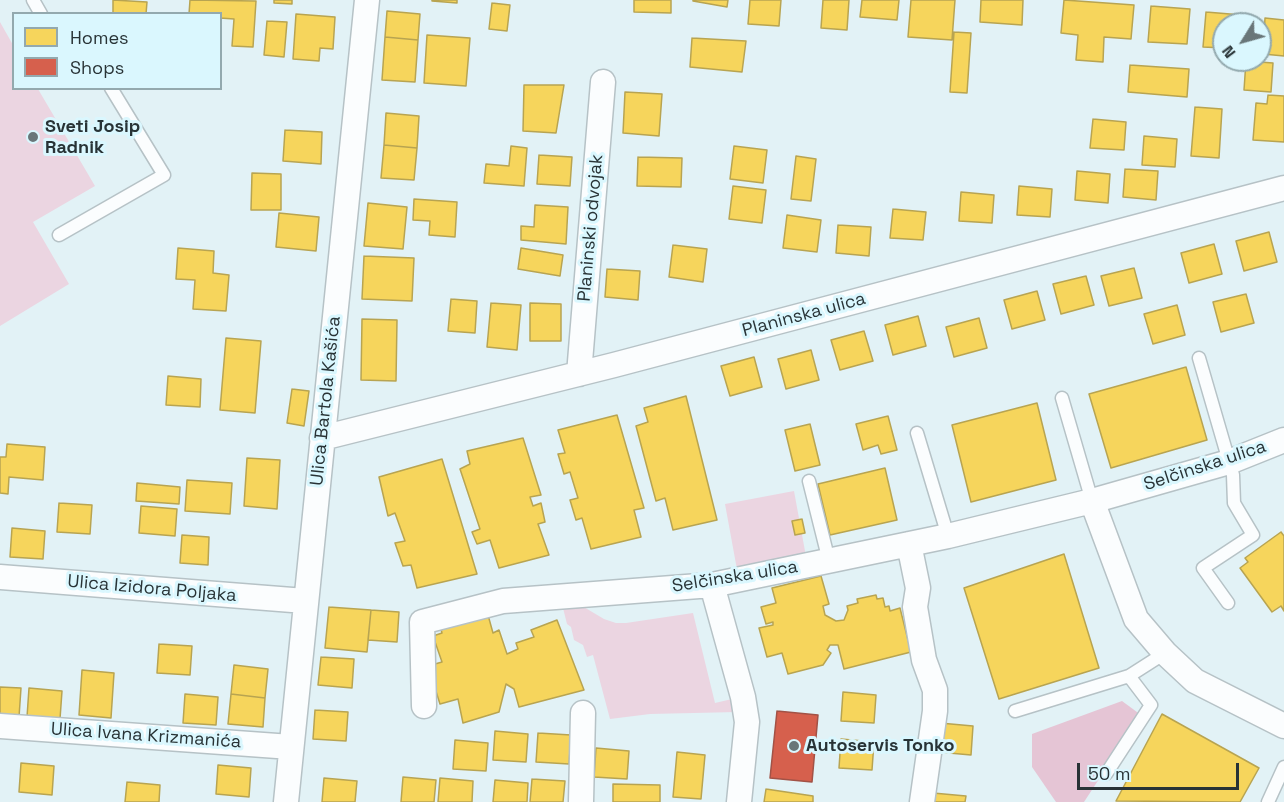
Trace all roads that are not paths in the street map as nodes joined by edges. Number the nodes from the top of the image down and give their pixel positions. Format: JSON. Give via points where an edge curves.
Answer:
{"nodes":[{"id":1,"x":367,"y":0,"type":"edge"},
{"id":2,"x":603,"y":82,"type":"dead end"},
{"id":3,"x":112,"y":90,"type":"edge"},
{"id":4,"x":1284,"y":188,"type":"edge"},
{"id":5,"x":59,"y":235,"type":"dead end"},
{"id":6,"x":1199,"y":358,"type":"dead end"},
{"id":7,"x":579,"y":374,"type":"junction"},
{"id":8,"x":1062,"y":398,"type":"dead end"},
{"id":9,"x":917,"y":433,"type":"dead end"},
{"id":10,"x":322,"y":438,"type":"junction"},
{"id":11,"x":1284,"y":440,"type":"edge"},
{"id":12,"x":1228,"y":462,"type":"junction"},
{"id":13,"x":809,"y":481,"type":"dead end"},
{"id":14,"x":1092,"y":501,"type":"junction"},
{"id":15,"x":948,"y":536,"type":"junction"},
{"id":16,"x":909,"y":544,"type":"junction"},
{"id":17,"x":829,"y":561,"type":"junction"},
{"id":18,"x":0,"y":577,"type":"edge"},
{"id":19,"x":712,"y":585,"type":"junction"},
{"id":20,"x":305,"y":601,"type":"junction"},
{"id":21,"x":1228,"y":603,"type":"dead end"},
{"id":22,"x":1165,"y":653,"type":"junction"},
{"id":23,"x":1129,"y":676,"type":"junction"},
{"id":24,"x":424,"y":705,"type":"dead end"},
{"id":25,"x":1015,"y":711,"type":"dead end"},
{"id":26,"x":583,"y":713,"type":"dead end"},
{"id":27,"x":0,"y":726,"type":"edge"},
{"id":28,"x":1284,"y":726,"type":"edge"},
{"id":29,"x":291,"y":747,"type":"junction"},
{"id":30,"x":1284,"y":767,"type":"edge"},
{"id":31,"x":1106,"y":774,"type":"dead end"},
{"id":32,"x":286,"y":802,"type":"edge"},
{"id":33,"x":581,"y":802,"type":"edge"},
{"id":34,"x":739,"y":802,"type":"edge"},
{"id":35,"x":922,"y":802,"type":"edge"},
{"id":36,"x":1268,"y":802,"type":"edge"}],
"edges":[{"from":1,"to":10,"type":"street","name":"Ulica Bartola Kašića"},
{"from":2,"to":7,"type":"street","name":"Planinski odvojak"},
{"from":3,"to":5,"type":"lane","via":[[164,175]]},
{"from":4,"to":7,"type":"street","name":"Planinska ulica"},
{"from":6,"to":12,"type":"lane"},
{"from":7,"to":10,"type":"street","name":"Planinska ulica"},
{"from":8,"to":14,"type":"lane"},
{"from":9,"to":15,"type":"lane"},
{"from":10,"to":20,"type":"street","name":"Ulica Bartola Kašića"},
{"from":11,"to":12,"type":"street","name":"Selčinska ulica"},
{"from":12,"to":14,"type":"street","name":"Selčinska ulica"},
{"from":12,"to":21,"type":"lane","via":[[1233,475],[1234,503],[1253,535],[1203,568]]},
{"from":13,"to":17,"type":"lane"},
{"from":14,"to":15,"type":"street","name":"Selčinska ulica"},
{"from":14,"to":22,"type":"street","via":[[1136,619]]},
{"from":15,"to":16,"type":"street","name":"Selčinska ulica"},
{"from":16,"to":17,"type":"street","name":"Selčinska ulica"},
{"from":16,"to":35,"type":"street","via":[[918,588],[915,608],[924,660],[935,690]]},
{"from":17,"to":19,"type":"street","name":"Selčinska ulica"},
{"from":18,"to":20,"type":"street","name":"Ulica Izidora Poljaka"},
{"from":19,"to":24,"type":"street","name":"Selčinska ulica","via":[[503,601],[422,622]]},
{"from":19,"to":34,"type":"street","via":[[747,722]]},
{"from":20,"to":29,"type":"street","name":"Ulica Bartola Kašića"},
{"from":22,"to":23,"type":"lane"},
{"from":22,"to":28,"type":"street","via":[[1195,681]]},
{"from":23,"to":25,"type":"lane"},
{"from":23,"to":31,"type":"lane","via":[[1151,705]]},
{"from":26,"to":33,"type":"street"},
{"from":27,"to":29,"type":"street","name":"Ulica Ivana Krizmanića"},
{"from":29,"to":32,"type":"street","name":"Ulica Bartola Kašića"},
{"from":30,"to":36,"type":"lane"}]}
